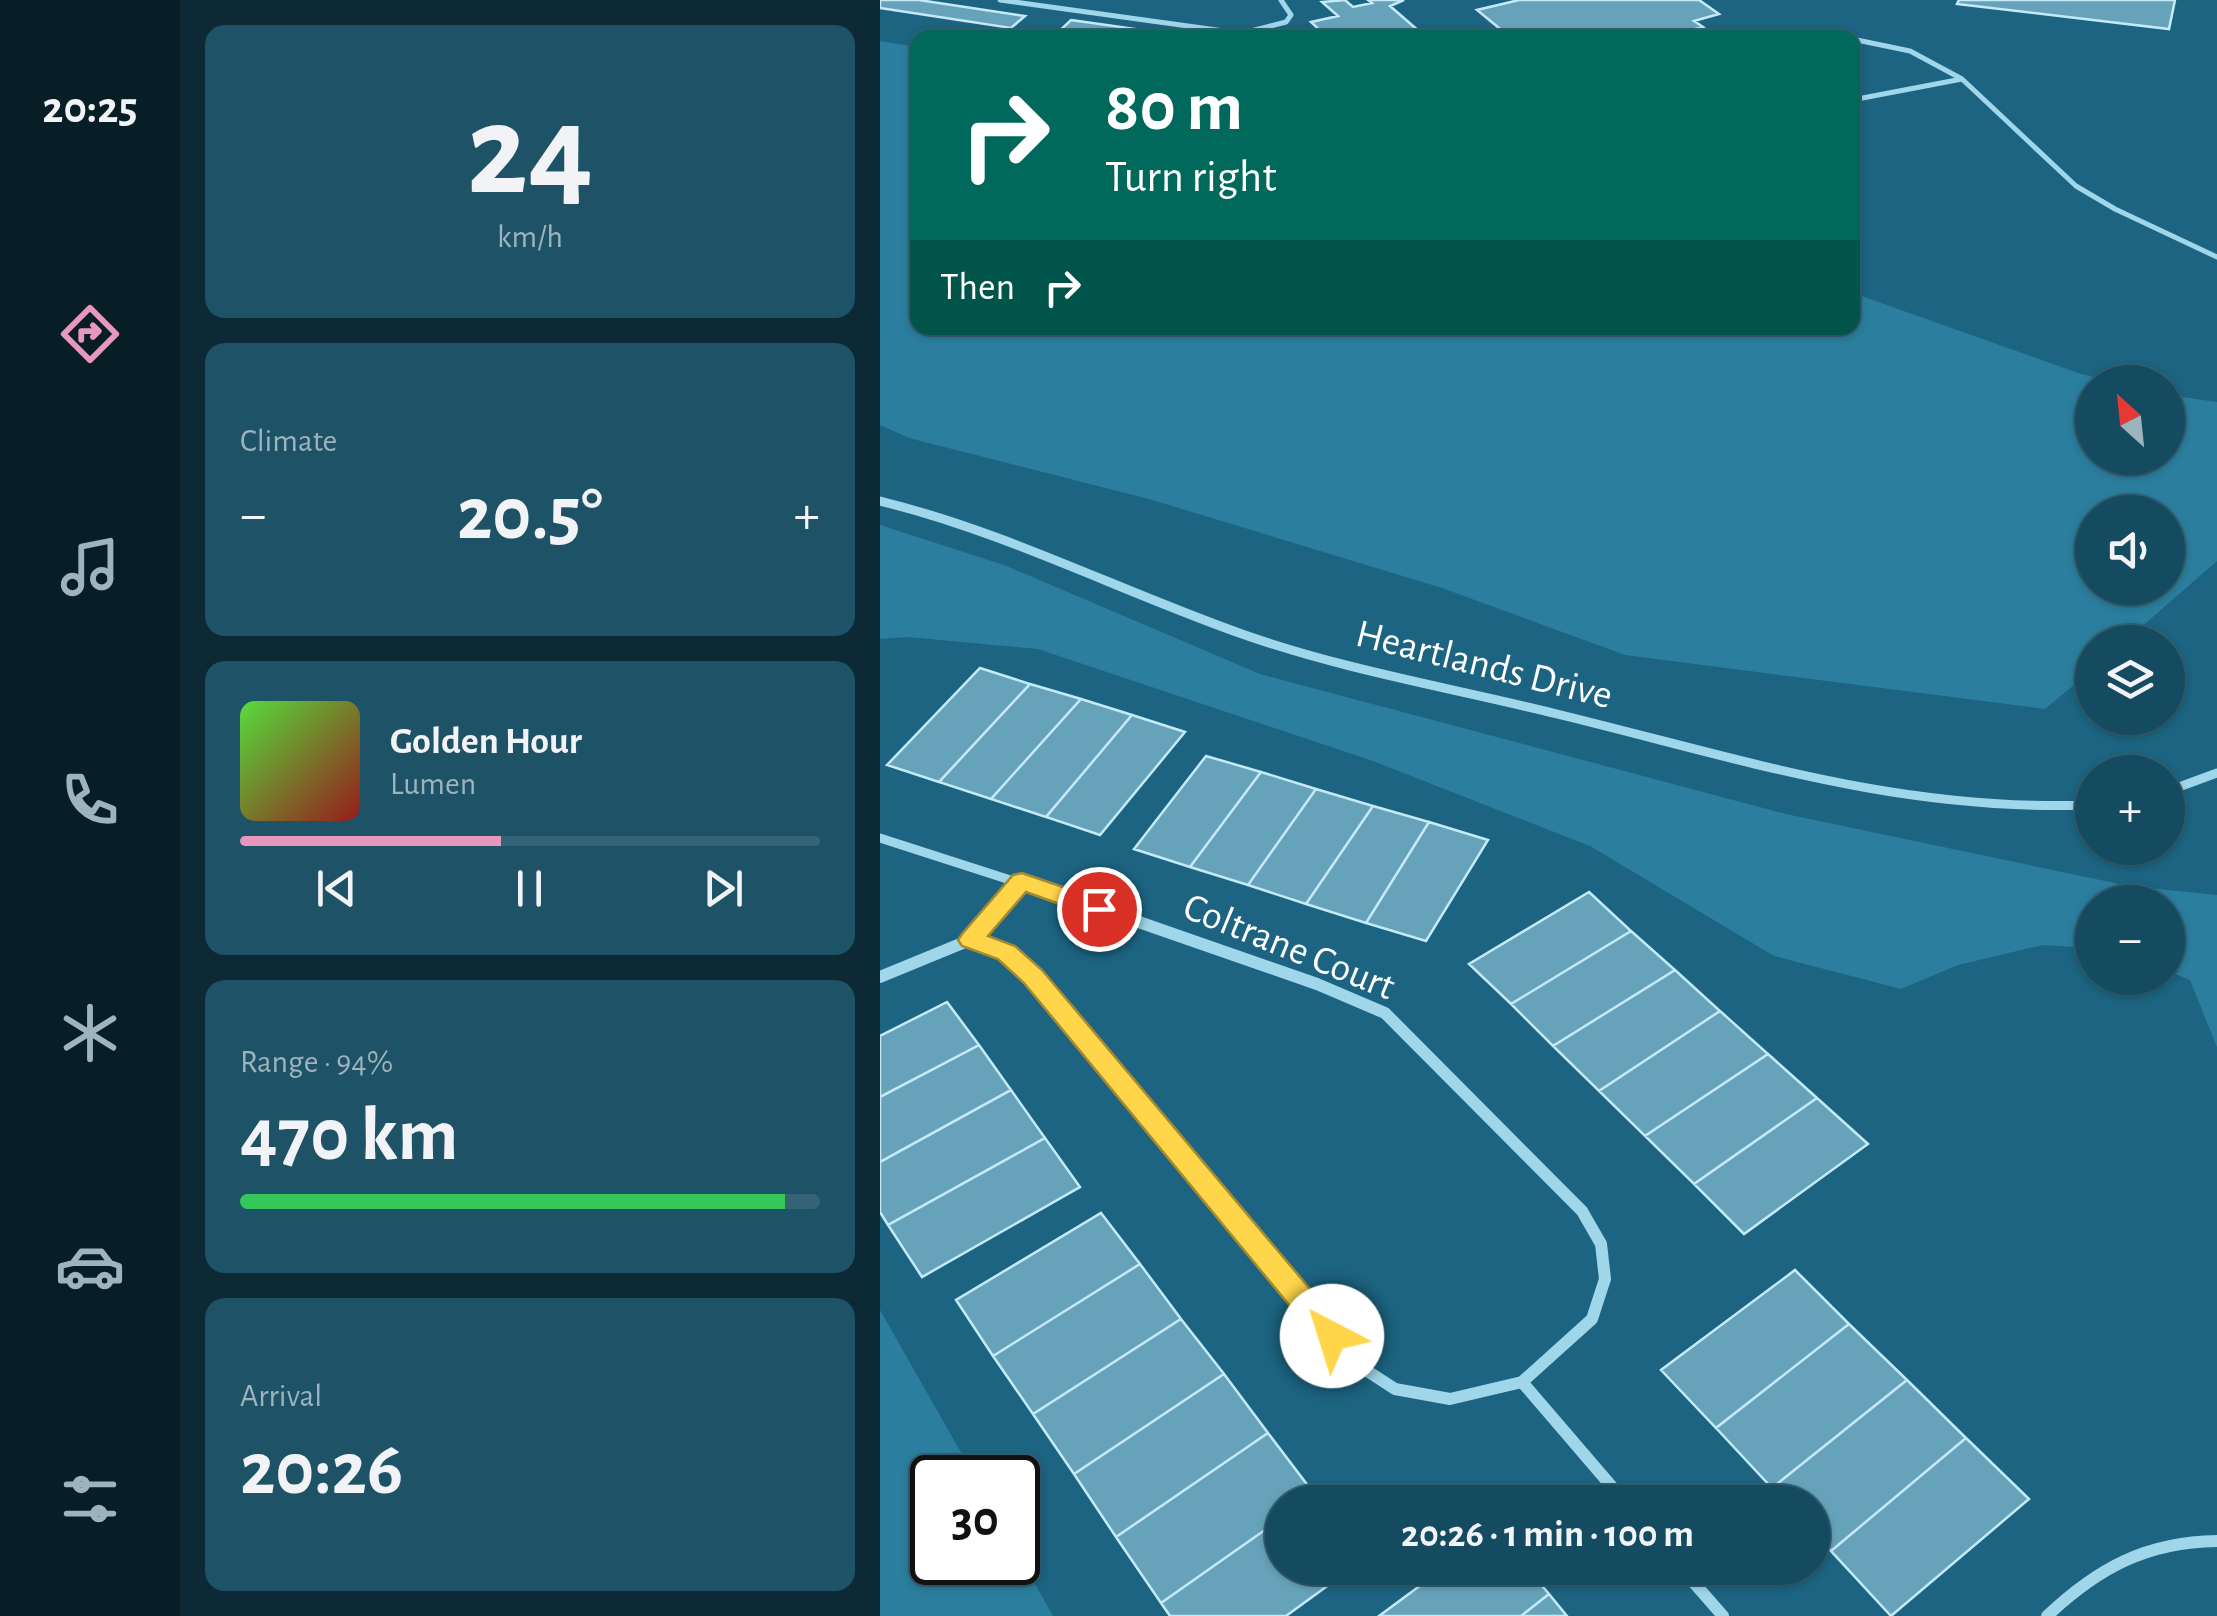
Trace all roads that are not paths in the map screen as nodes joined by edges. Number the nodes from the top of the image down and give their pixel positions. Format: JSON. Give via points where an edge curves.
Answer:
{"nodes":[{"id":1,"x":1000,"y":0,"type":"edge"},
{"id":2,"x":1281,"y":0,"type":"edge"},
{"id":3,"x":1230,"y":30,"type":"edge"},
{"id":4,"x":1249,"y":30,"type":"edge"},
{"id":5,"x":1860,"y":40,"type":"edge"},
{"id":6,"x":1962,"y":79,"type":"junction"},
{"id":7,"x":1860,"y":98,"type":"edge"},
{"id":8,"x":2217,"y":246,"type":"edge"},
{"id":9,"x":2208,"y":251,"type":"junction"},
{"id":10,"x":2217,"y":256,"type":"edge"},
{"id":11,"x":880,"y":500,"type":"edge"},
{"id":12,"x":2217,"y":773,"type":"edge"},
{"id":13,"x":2185,"y":785,"type":"edge"},
{"id":14,"x":2075,"y":805,"type":"edge"},
{"id":15,"x":880,"y":838,"type":"edge"},
{"id":16,"x":1022,"y":881,"type":"junction"},
{"id":17,"x":970,"y":940,"type":"junction"},
{"id":18,"x":880,"y":976,"type":"edge"},
{"id":19,"x":1522,"y":1382,"type":"junction"},
{"id":20,"x":1610,"y":1485,"type":"edge"},
{"id":21,"x":2217,"y":1541,"type":"edge"},
{"id":22,"x":1696,"y":1585,"type":"edge"},
{"id":23,"x":1723,"y":1616,"type":"edge"},
{"id":24,"x":2046,"y":1616,"type":"edge"}],
"edges":[{"from":1,"to":3,"type":"lane"},
{"from":2,"to":4,"type":"lane","via":[[1291,14],[1286,22]]},
{"from":5,"to":6,"type":"lane","via":[[1925,55]]},
{"from":6,"to":7,"type":"lane"},
{"from":6,"to":9,"type":"lane","via":[[2088,193]]},
{"from":8,"to":9,"type":"lane"},
{"from":9,"to":10,"type":"lane"},
{"from":11,"to":14,"type":"street","name":"Heartlands Drive","via":[[1061,559],[1244,635],[1340,661],[1870,791],[1974,807]]},
{"from":12,"to":13,"type":"street"},
{"from":15,"to":16,"type":"street","name":"Coltrane Court"},
{"from":16,"to":17,"type":"street"},
{"from":16,"to":19,"type":"street","name":"Coltrane Court","via":[[1317,984],[1386,1013],[1418,1041],[1582,1211],[1601,1244],[1605,1279],[1592,1319]]},
{"from":17,"to":18,"type":"street"},
{"from":17,"to":19,"type":"street","name":"Coltrane Court","via":[[1006,952],[1033,976],[1355,1363],[1394,1388],[1450,1399]]},
{"from":19,"to":20,"type":"street"},
{"from":21,"to":24,"type":"street","via":[[2175,1540],[2130,1554],[2076,1586]]},
{"from":22,"to":23,"type":"street"}]}
